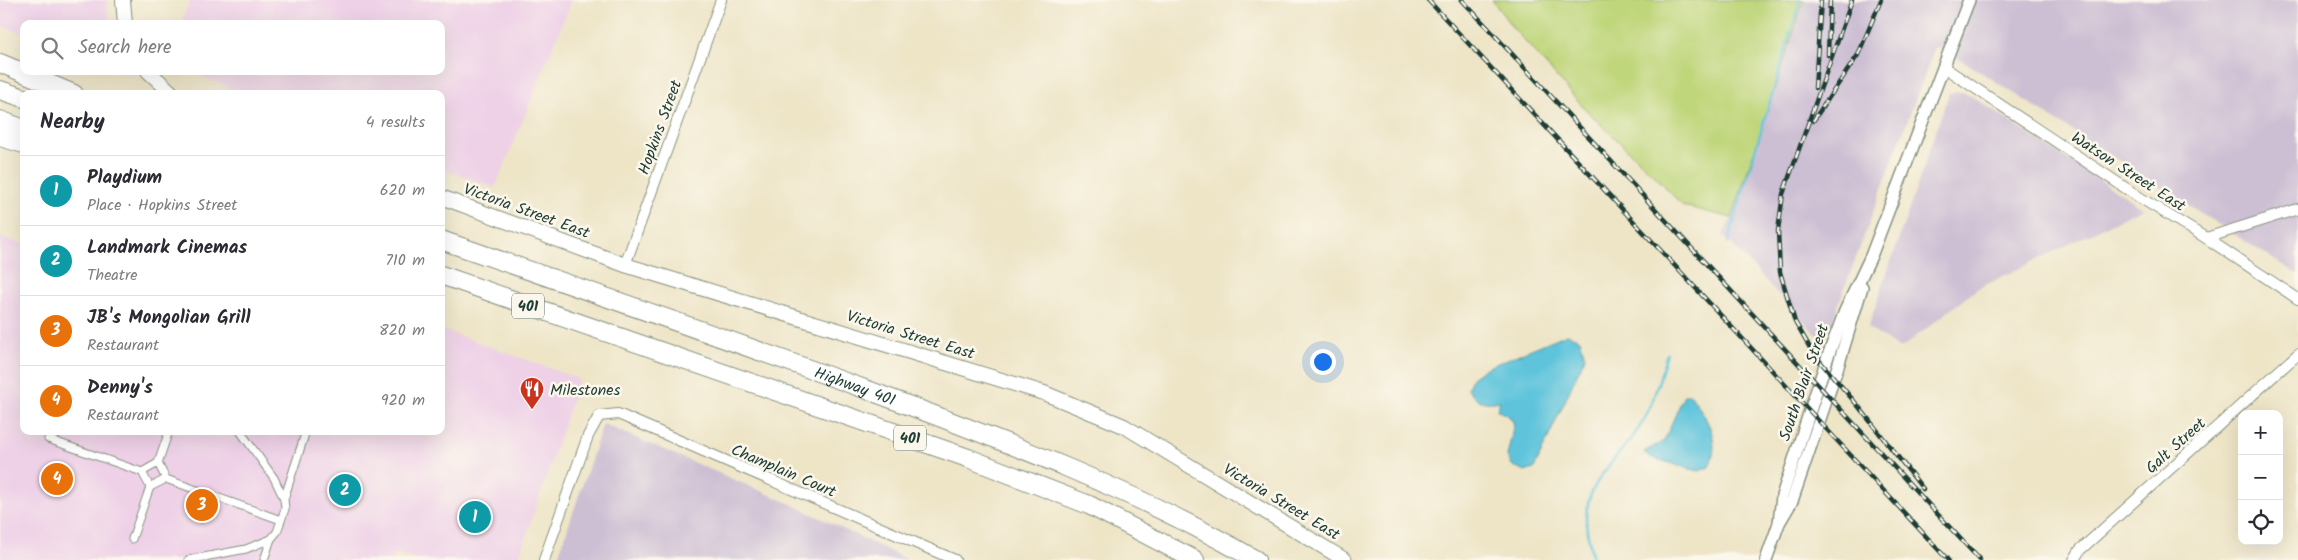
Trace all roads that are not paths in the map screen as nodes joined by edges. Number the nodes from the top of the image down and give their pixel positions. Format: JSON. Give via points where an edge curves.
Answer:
{"nodes":[{"id":1,"x":123,"y":0,"type":"edge"},
{"id":2,"x":721,"y":0,"type":"edge"},
{"id":3,"x":1969,"y":0,"type":"edge"},
{"id":4,"x":125,"y":20,"type":"edge"},
{"id":5,"x":0,"y":63,"type":"edge"},
{"id":6,"x":1944,"y":68,"type":"junction"},
{"id":7,"x":20,"y":71,"type":"edge"},
{"id":8,"x":29,"y":75,"type":"edge"},
{"id":9,"x":152,"y":75,"type":"edge"},
{"id":10,"x":0,"y":90,"type":"edge"},
{"id":11,"x":64,"y":90,"type":"edge"},
{"id":12,"x":169,"y":90,"type":"edge"},
{"id":13,"x":20,"y":97,"type":"edge"},
{"id":14,"x":0,"y":120,"type":"edge"},
{"id":15,"x":20,"y":128,"type":"edge"},
{"id":16,"x":0,"y":137,"type":"edge"},
{"id":17,"x":20,"y":143,"type":"edge"},
{"id":18,"x":445,"y":198,"type":"edge"},
{"id":19,"x":2298,"y":209,"type":"edge"},
{"id":20,"x":2206,"y":238,"type":"junction"},
{"id":21,"x":445,"y":241,"type":"edge"},
{"id":22,"x":626,"y":265,"type":"junction"},
{"id":23,"x":445,"y":276,"type":"edge"},
{"id":24,"x":2298,"y":299,"type":"edge"},
{"id":25,"x":2298,"y":354,"type":"edge"},
{"id":26,"x":168,"y":435,"type":"edge"},
{"id":27,"x":243,"y":435,"type":"edge"},
{"id":28,"x":305,"y":435,"type":"edge"},
{"id":29,"x":48,"y":439,"type":"dead end"},
{"id":30,"x":158,"y":463,"type":"junction"},
{"id":31,"x":142,"y":472,"type":"junction"},
{"id":32,"x":166,"y":479,"type":"junction"},
{"id":33,"x":150,"y":487,"type":"junction"},
{"id":34,"x":284,"y":499,"type":"junction"},
{"id":35,"x":281,"y":520,"type":"junction"},
{"id":36,"x":132,"y":539,"type":"dead end"},
{"id":37,"x":271,"y":539,"type":"junction"},
{"id":38,"x":188,"y":560,"type":"edge"},
{"id":39,"x":264,"y":560,"type":"edge"},
{"id":40,"x":544,"y":560,"type":"edge"},
{"id":41,"x":955,"y":560,"type":"edge"},
{"id":42,"x":1195,"y":560,"type":"edge"},
{"id":43,"x":1256,"y":560,"type":"edge"},
{"id":44,"x":1345,"y":560,"type":"edge"},
{"id":45,"x":1766,"y":560,"type":"edge"},
{"id":46,"x":2074,"y":560,"type":"edge"}],
"edges":[{"from":1,"to":4,"type":"main road"},
{"from":2,"to":22,"type":"street","name":"Hopkins Street"},
{"from":3,"to":6,"type":"street","name":"South Blair Street"},
{"from":5,"to":7,"type":"highway"},
{"from":6,"to":20,"type":"street","name":"Watson Street East"},
{"from":6,"to":45,"type":"street","name":"South Blair Street","via":[[1828,356],[1785,487],[1779,523]]},
{"from":8,"to":11,"type":"highway"},
{"from":9,"to":12,"type":"main road"},
{"from":10,"to":13,"type":"highway"},
{"from":14,"to":15,"type":"highway"},
{"from":16,"to":17,"type":"highway"},
{"from":18,"to":22,"type":"main road","name":"Victoria Street East"},
{"from":19,"to":20,"type":"street"},
{"from":20,"to":24,"type":"street","name":"Watson Street East"},
{"from":21,"to":43,"type":"highway","name":"Highway 401","number":"401","via":[[726,338],[978,431],[1099,480],[1219,538]]},
{"from":22,"to":44,"type":"main road","name":"Victoria Street East","via":[[1052,397],[1124,426]]},
{"from":23,"to":42,"type":"highway","name":"Highway 401","number":"401","via":[[968,458],[1089,505]]},
{"from":25,"to":46,"type":"street","name":"Galt Street","via":[[2080,550]]},
{"from":26,"to":30,"type":"street"},
{"from":27,"to":34,"type":"street","via":[[274,478]]},
{"from":28,"to":34,"type":"street"},
{"from":29,"to":31,"type":"street"},
{"from":30,"to":31,"type":"street"},
{"from":30,"to":32,"type":"street"},
{"from":31,"to":33,"type":"street"},
{"from":32,"to":33,"type":"street"},
{"from":32,"to":35,"type":"street"},
{"from":33,"to":36,"type":"street"},
{"from":34,"to":35,"type":"street"},
{"from":35,"to":37,"type":"street"},
{"from":37,"to":38,"type":"street","via":[[246,549]]},
{"from":37,"to":39,"type":"street"},
{"from":40,"to":41,"type":"street","name":"Champlain Court","via":[[588,436],[599,416],[618,414]]}]}
